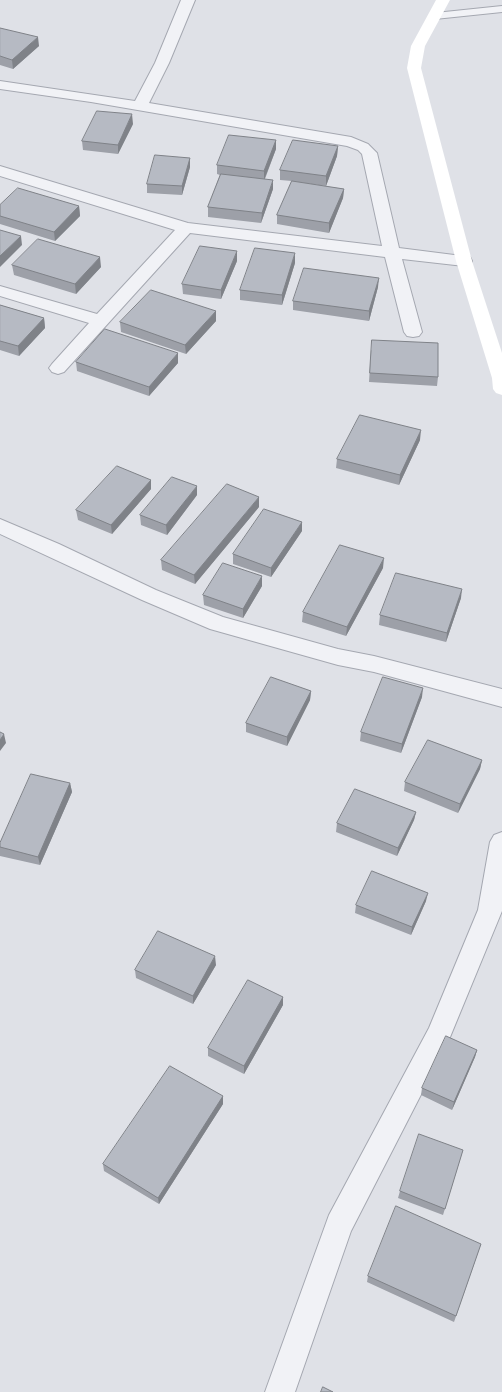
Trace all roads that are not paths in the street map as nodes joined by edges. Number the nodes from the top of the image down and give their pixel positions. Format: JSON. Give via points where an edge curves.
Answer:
{"nodes":[{"id":1,"x":188,"y":0,"type":"edge"},
{"id":2,"x":443,"y":0,"type":"edge"},
{"id":3,"x":502,"y":9,"type":"edge"},
{"id":4,"x":435,"y":16,"type":"junction"},
{"id":5,"x":0,"y":85,"type":"edge"},
{"id":6,"x":140,"y":106,"type":"junction"},
{"id":7,"x":0,"y":171,"type":"edge"},
{"id":8,"x":186,"y":228,"type":"junction"},
{"id":9,"x":392,"y":253,"type":"junction"},
{"id":10,"x":464,"y":261,"type":"junction"},
{"id":11,"x":0,"y":291,"type":"edge"},
{"id":12,"x":101,"y":321,"type":"junction"},
{"id":13,"x":413,"y":332,"type":"dead end"},
{"id":14,"x":58,"y":368,"type":"dead end"},
{"id":15,"x":502,"y":389,"type":"edge"},
{"id":16,"x":0,"y":526,"type":"edge"},
{"id":17,"x":502,"y":698,"type":"edge"},
{"id":18,"x":502,"y":842,"type":"edge"},
{"id":19,"x":280,"y":1392,"type":"edge"}],
"edges":[{"from":1,"to":6,"type":"street","via":[[162,63]]},
{"from":2,"to":4,"type":"street"},
{"from":3,"to":4,"type":"lane"},
{"from":4,"to":10,"type":"street","via":[[418,46],[414,68]]},
{"from":5,"to":6,"type":"street"},
{"from":6,"to":9,"type":"street","via":[[351,142],[362,147],[369,153]]},
{"from":7,"to":8,"type":"street"},
{"from":8,"to":9,"type":"street"},
{"from":8,"to":12,"type":"street"},
{"from":9,"to":10,"type":"street"},
{"from":9,"to":13,"type":"street"},
{"from":10,"to":15,"type":"street","via":[[501,378]]},
{"from":11,"to":12,"type":"street"},
{"from":12,"to":14,"type":"street"},
{"from":16,"to":17,"type":"street","via":[[149,595],[217,623],[338,658],[374,664]]},
{"from":18,"to":19,"type":"street","via":[[490,910],[439,1034],[339,1225]]}]}
